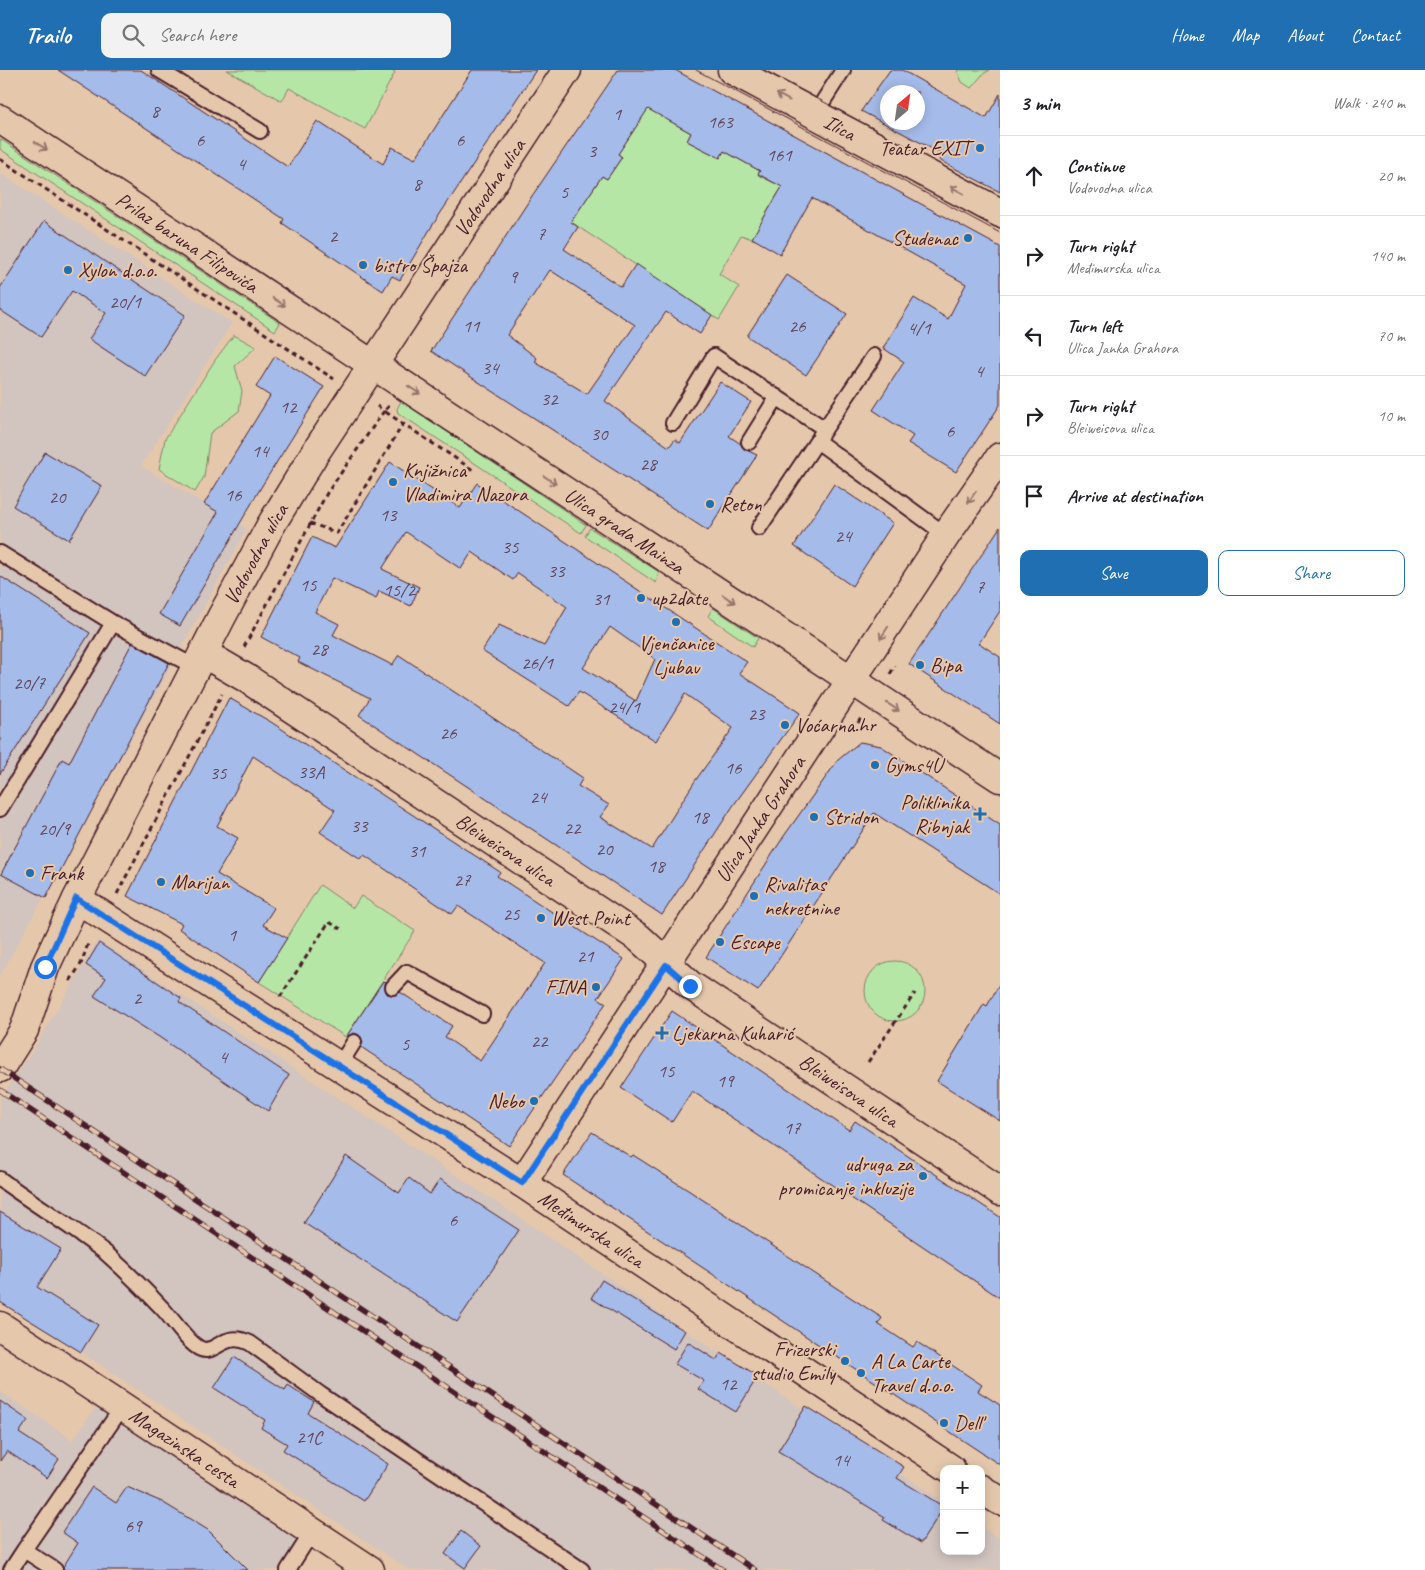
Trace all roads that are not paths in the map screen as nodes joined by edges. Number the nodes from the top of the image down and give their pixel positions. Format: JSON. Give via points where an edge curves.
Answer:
{"nodes":[{"id":1,"x":159,"y":70,"type":"edge"},
{"id":2,"x":567,"y":70,"type":"edge"},
{"id":3,"x":732,"y":70,"type":"edge"},
{"id":4,"x":843,"y":70,"type":"edge"},
{"id":5,"x":815,"y":114,"type":"junction"},
{"id":6,"x":0,"y":119,"type":"edge"},
{"id":7,"x":260,"y":131,"type":"dead end"},
{"id":8,"x":1000,"y":213,"type":"edge"},
{"id":9,"x":874,"y":356,"type":"dead end"},
{"id":10,"x":373,"y":364,"type":"junction"},
{"id":11,"x":777,"y":397,"type":"junction"},
{"id":12,"x":673,"y":422,"type":"dead end"},
{"id":13,"x":825,"y":429,"type":"junction"},
{"id":14,"x":817,"y":441,"type":"junction"},
{"id":15,"x":749,"y":442,"type":"dead end"},
{"id":16,"x":1000,"y":457,"type":"edge"},
{"id":17,"x":760,"y":528,"type":"dead end"},
{"id":18,"x":946,"y":535,"type":"junction"},
{"id":19,"x":0,"y":553,"type":"edge"},
{"id":20,"x":113,"y":623,"type":"junction"},
{"id":21,"x":199,"y":660,"type":"junction"},
{"id":22,"x":852,"y":680,"type":"junction"},
{"id":23,"x":1000,"y":778,"type":"edge"},
{"id":24,"x":0,"y":809,"type":"edge"},
{"id":25,"x":76,"y":898,"type":"junction"},
{"id":26,"x":666,"y":965,"type":"junction"},
{"id":27,"x":393,"y":987,"type":"dead end"},
{"id":28,"x":482,"y":1014,"type":"dead end"},
{"id":29,"x":354,"y":1042,"type":"dead end"},
{"id":30,"x":339,"y":1066,"type":"junction"},
{"id":31,"x":0,"y":1068,"type":"edge"},
{"id":32,"x":0,"y":1180,"type":"edge"},
{"id":33,"x":522,"y":1183,"type":"junction"},
{"id":34,"x":1000,"y":1191,"type":"edge"},
{"id":35,"x":0,"y":1326,"type":"edge"},
{"id":36,"x":123,"y":1406,"type":"junction"},
{"id":37,"x":945,"y":1465,"type":"edge"},
{"id":38,"x":985,"y":1492,"type":"edge"},
{"id":39,"x":1000,"y":1501,"type":"edge"},
{"id":40,"x":312,"y":1532,"type":"junction"},
{"id":41,"x":24,"y":1550,"type":"junction"},
{"id":42,"x":364,"y":1568,"type":"edge"},
{"id":43,"x":11,"y":1570,"type":"edge"},
{"id":44,"x":55,"y":1570,"type":"edge"},
{"id":45,"x":288,"y":1570,"type":"edge"},
{"id":46,"x":582,"y":1570,"type":"edge"}],
"edges":[{"from":1,"to":7,"type":"lane"},
{"from":2,"to":10,"type":"street","name":"Vodovodna ulica"},
{"from":5,"to":3,"type":"street","name":"Ilica","one_way":true},
{"from":4,"to":5,"type":"lane"},
{"from":8,"to":5,"type":"street","name":"Ilica","one_way":true},
{"from":6,"to":10,"type":"street","name":"Prilaz baruna Filipovića","one_way":true},
{"from":9,"to":13,"type":"lane"},
{"from":10,"to":21,"type":"street","name":"Vodovodna ulica","via":[[313,456]]},
{"from":10,"to":22,"type":"street","name":"Ulica grada Mainza","one_way":true},
{"from":11,"to":12,"type":"lane","via":[[714,356]]},
{"from":11,"to":13,"type":"lane"},
{"from":11,"to":15,"type":"lane"},
{"from":13,"to":14,"type":"lane"},
{"from":14,"to":17,"type":"lane"},
{"from":14,"to":18,"type":"lane"},
{"from":16,"to":18,"type":"street","name":"Ulica Janka Grahora","one_way":true},
{"from":18,"to":22,"type":"street","name":"Ulica Janka Grahora","one_way":true},
{"from":19,"to":20,"type":"lane"},
{"from":20,"to":21,"type":"lane"},
{"from":20,"to":24,"type":"lane"},
{"from":21,"to":25,"type":"street","name":"Vodovodna ulica"},
{"from":21,"to":26,"type":"street","name":"Bleiweisova ulica","via":[[246,678],[639,938]]},
{"from":22,"to":23,"type":"street","name":"Ulica grada Mainza","one_way":true},
{"from":22,"to":26,"type":"street","name":"Ulica Janka Grahora"},
{"from":25,"to":30,"type":"street","name":"Međimurska ulica"},
{"from":25,"to":31,"type":"street","name":"Vodovodna ulica","via":[[48,960],[24,1030]]},
{"from":26,"to":33,"type":"street","name":"Ulica Janka Grahora"},
{"from":26,"to":34,"type":"street","name":"Bleiweisova ulica","via":[[690,986]]},
{"from":27,"to":28,"type":"lane","via":[[406,972]]},
{"from":29,"to":30,"type":"lane"},
{"from":30,"to":33,"type":"street","name":"Međimurska ulica"},
{"from":32,"to":46,"type":"lane","via":[[106,1254],[142,1285],[200,1349],[207,1350],[233,1338],[250,1343],[320,1394]]},
{"from":33,"to":37,"type":"street","name":"Međimurska ulica"},
{"from":35,"to":36,"type":"street","name":"Magazinska cesta"},
{"from":36,"to":40,"type":"street","name":"Magazinska cesta"},
{"from":36,"to":41,"type":"lane"},
{"from":38,"to":39,"type":"street"},
{"from":40,"to":42,"type":"street","name":"Magazinska cesta"},
{"from":40,"to":45,"type":"lane"},
{"from":41,"to":43,"type":"lane"},
{"from":41,"to":44,"type":"lane"}]}
